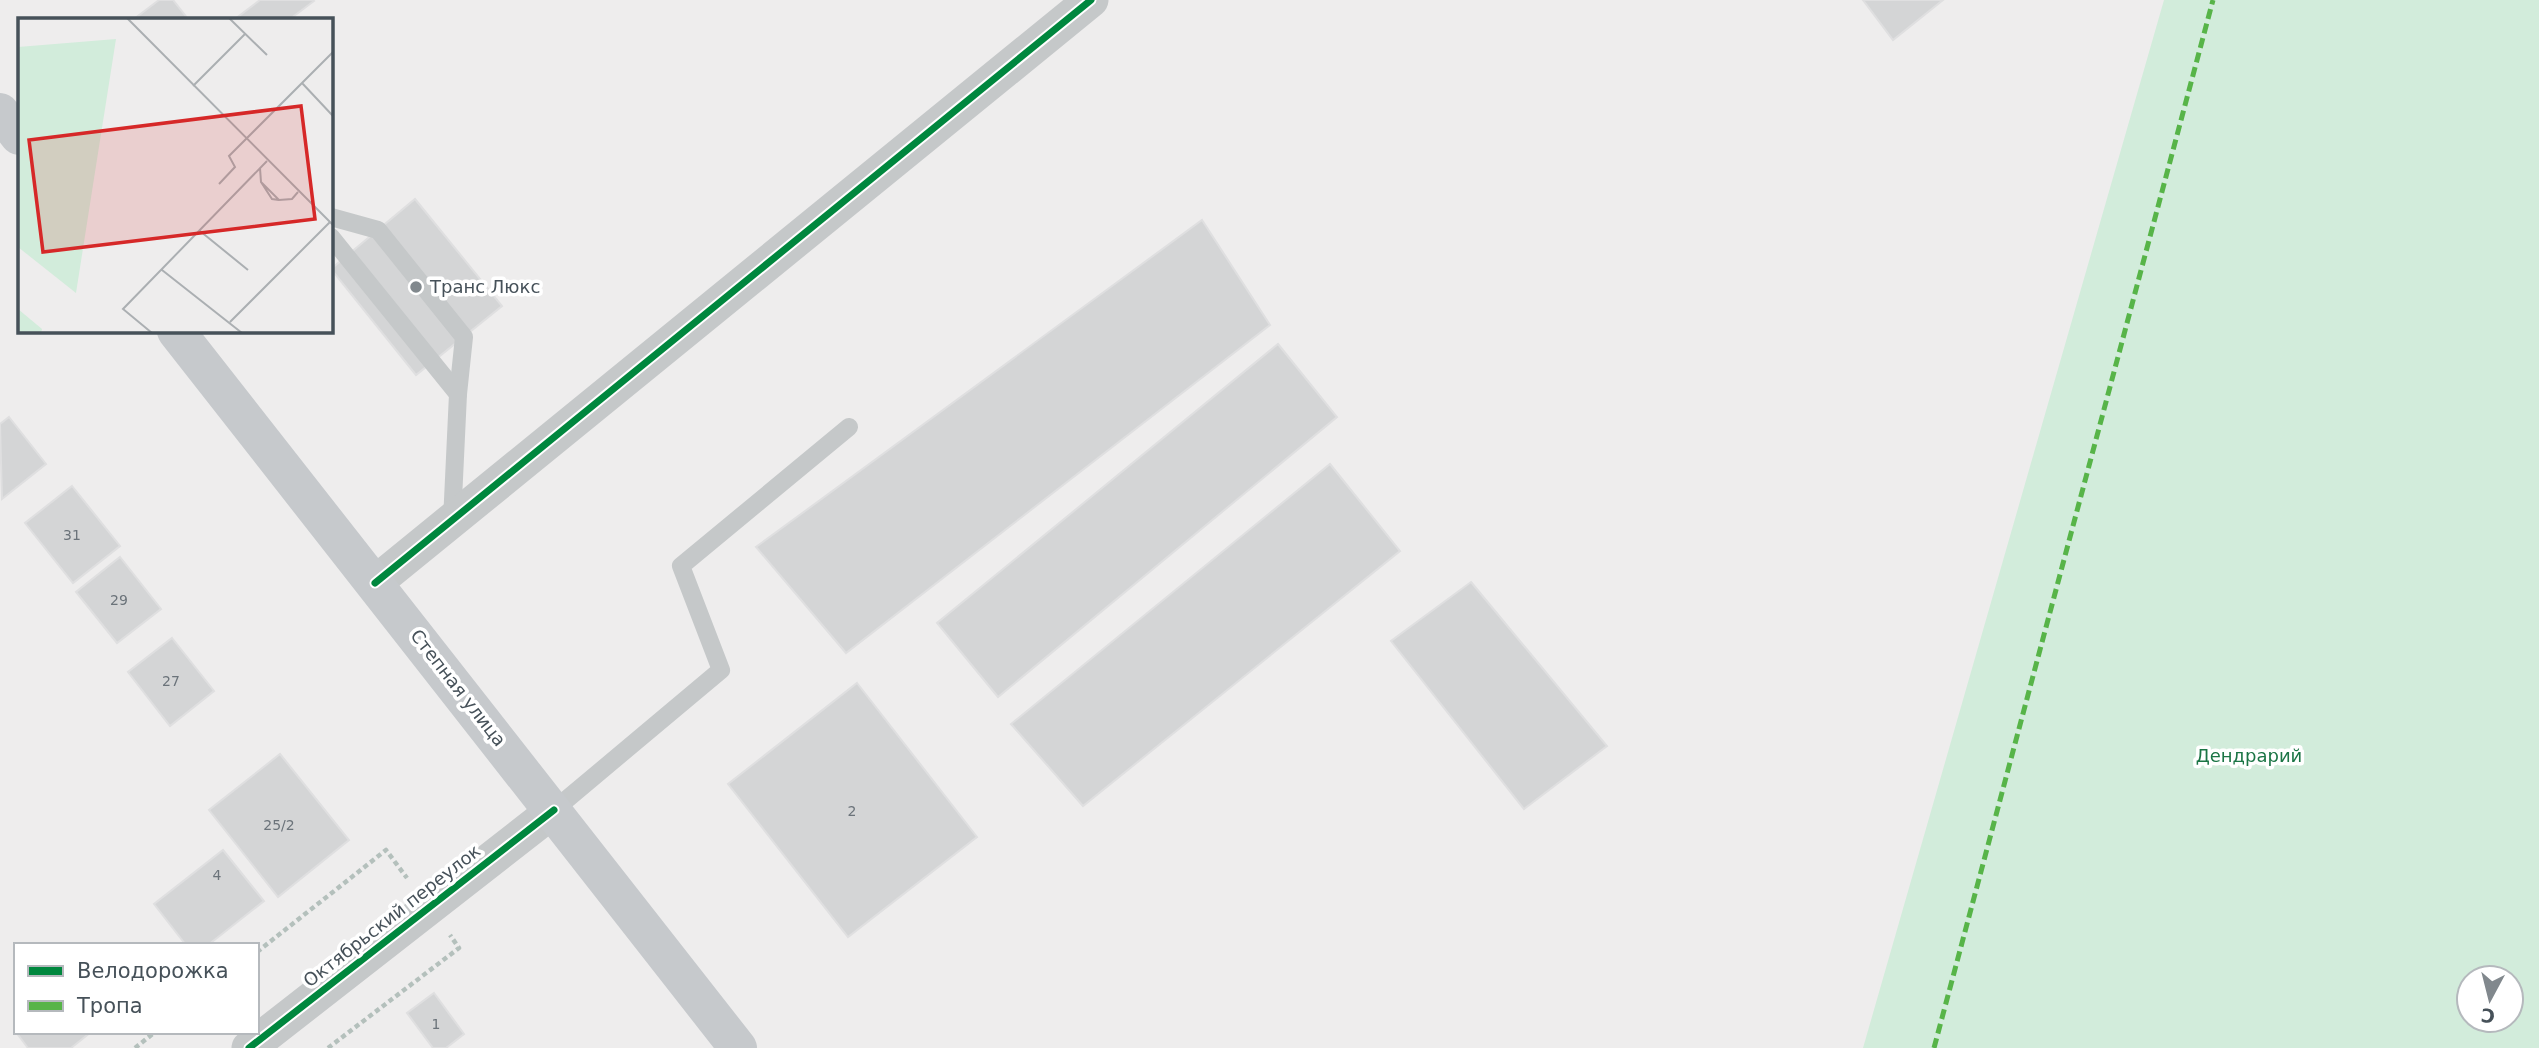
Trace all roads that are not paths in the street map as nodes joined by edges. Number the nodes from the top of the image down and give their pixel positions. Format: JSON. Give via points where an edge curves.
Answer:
{"nodes":[{"id":1,"x":1071,"y":6,"type":"edge"},
{"id":2,"x":0,"y":112,"type":"edge"},
{"id":3,"x":18,"y":135,"type":"edge"},
{"id":4,"x":332,"y":217,"type":"edge"},
{"id":5,"x":332,"y":238,"type":"edge"},
{"id":6,"x":177,"y":332,"type":"edge"},
{"id":7,"x":458,"y":394,"type":"junction"},
{"id":8,"x":849,"y":427,"type":"dead end"},
{"id":9,"x":452,"y":522,"type":"junction"},
{"id":10,"x":374,"y":583,"type":"junction"},
{"id":11,"x":554,"y":810,"type":"junction"},
{"id":12,"x":249,"y":1048,"type":"edge"},
{"id":13,"x":738,"y":1048,"type":"edge"}],
"edges":[{"from":1,"to":9,"type":"street"},
{"from":2,"to":3,"type":"main road"},
{"from":4,"to":7,"type":"lane","via":[[378,229],[464,337]]},
{"from":5,"to":7,"type":"lane"},
{"from":6,"to":10,"type":"main road","name":"Степная улица"},
{"from":7,"to":9,"type":"lane"},
{"from":8,"to":11,"type":"lane","via":[[681,566],[721,670]]},
{"from":9,"to":10,"type":"street"},
{"from":10,"to":11,"type":"main road","name":"Степная улица"},
{"from":11,"to":12,"type":"street","name":"Октябрьский переулок"},
{"from":11,"to":13,"type":"main road","name":"Степная улица"}]}
